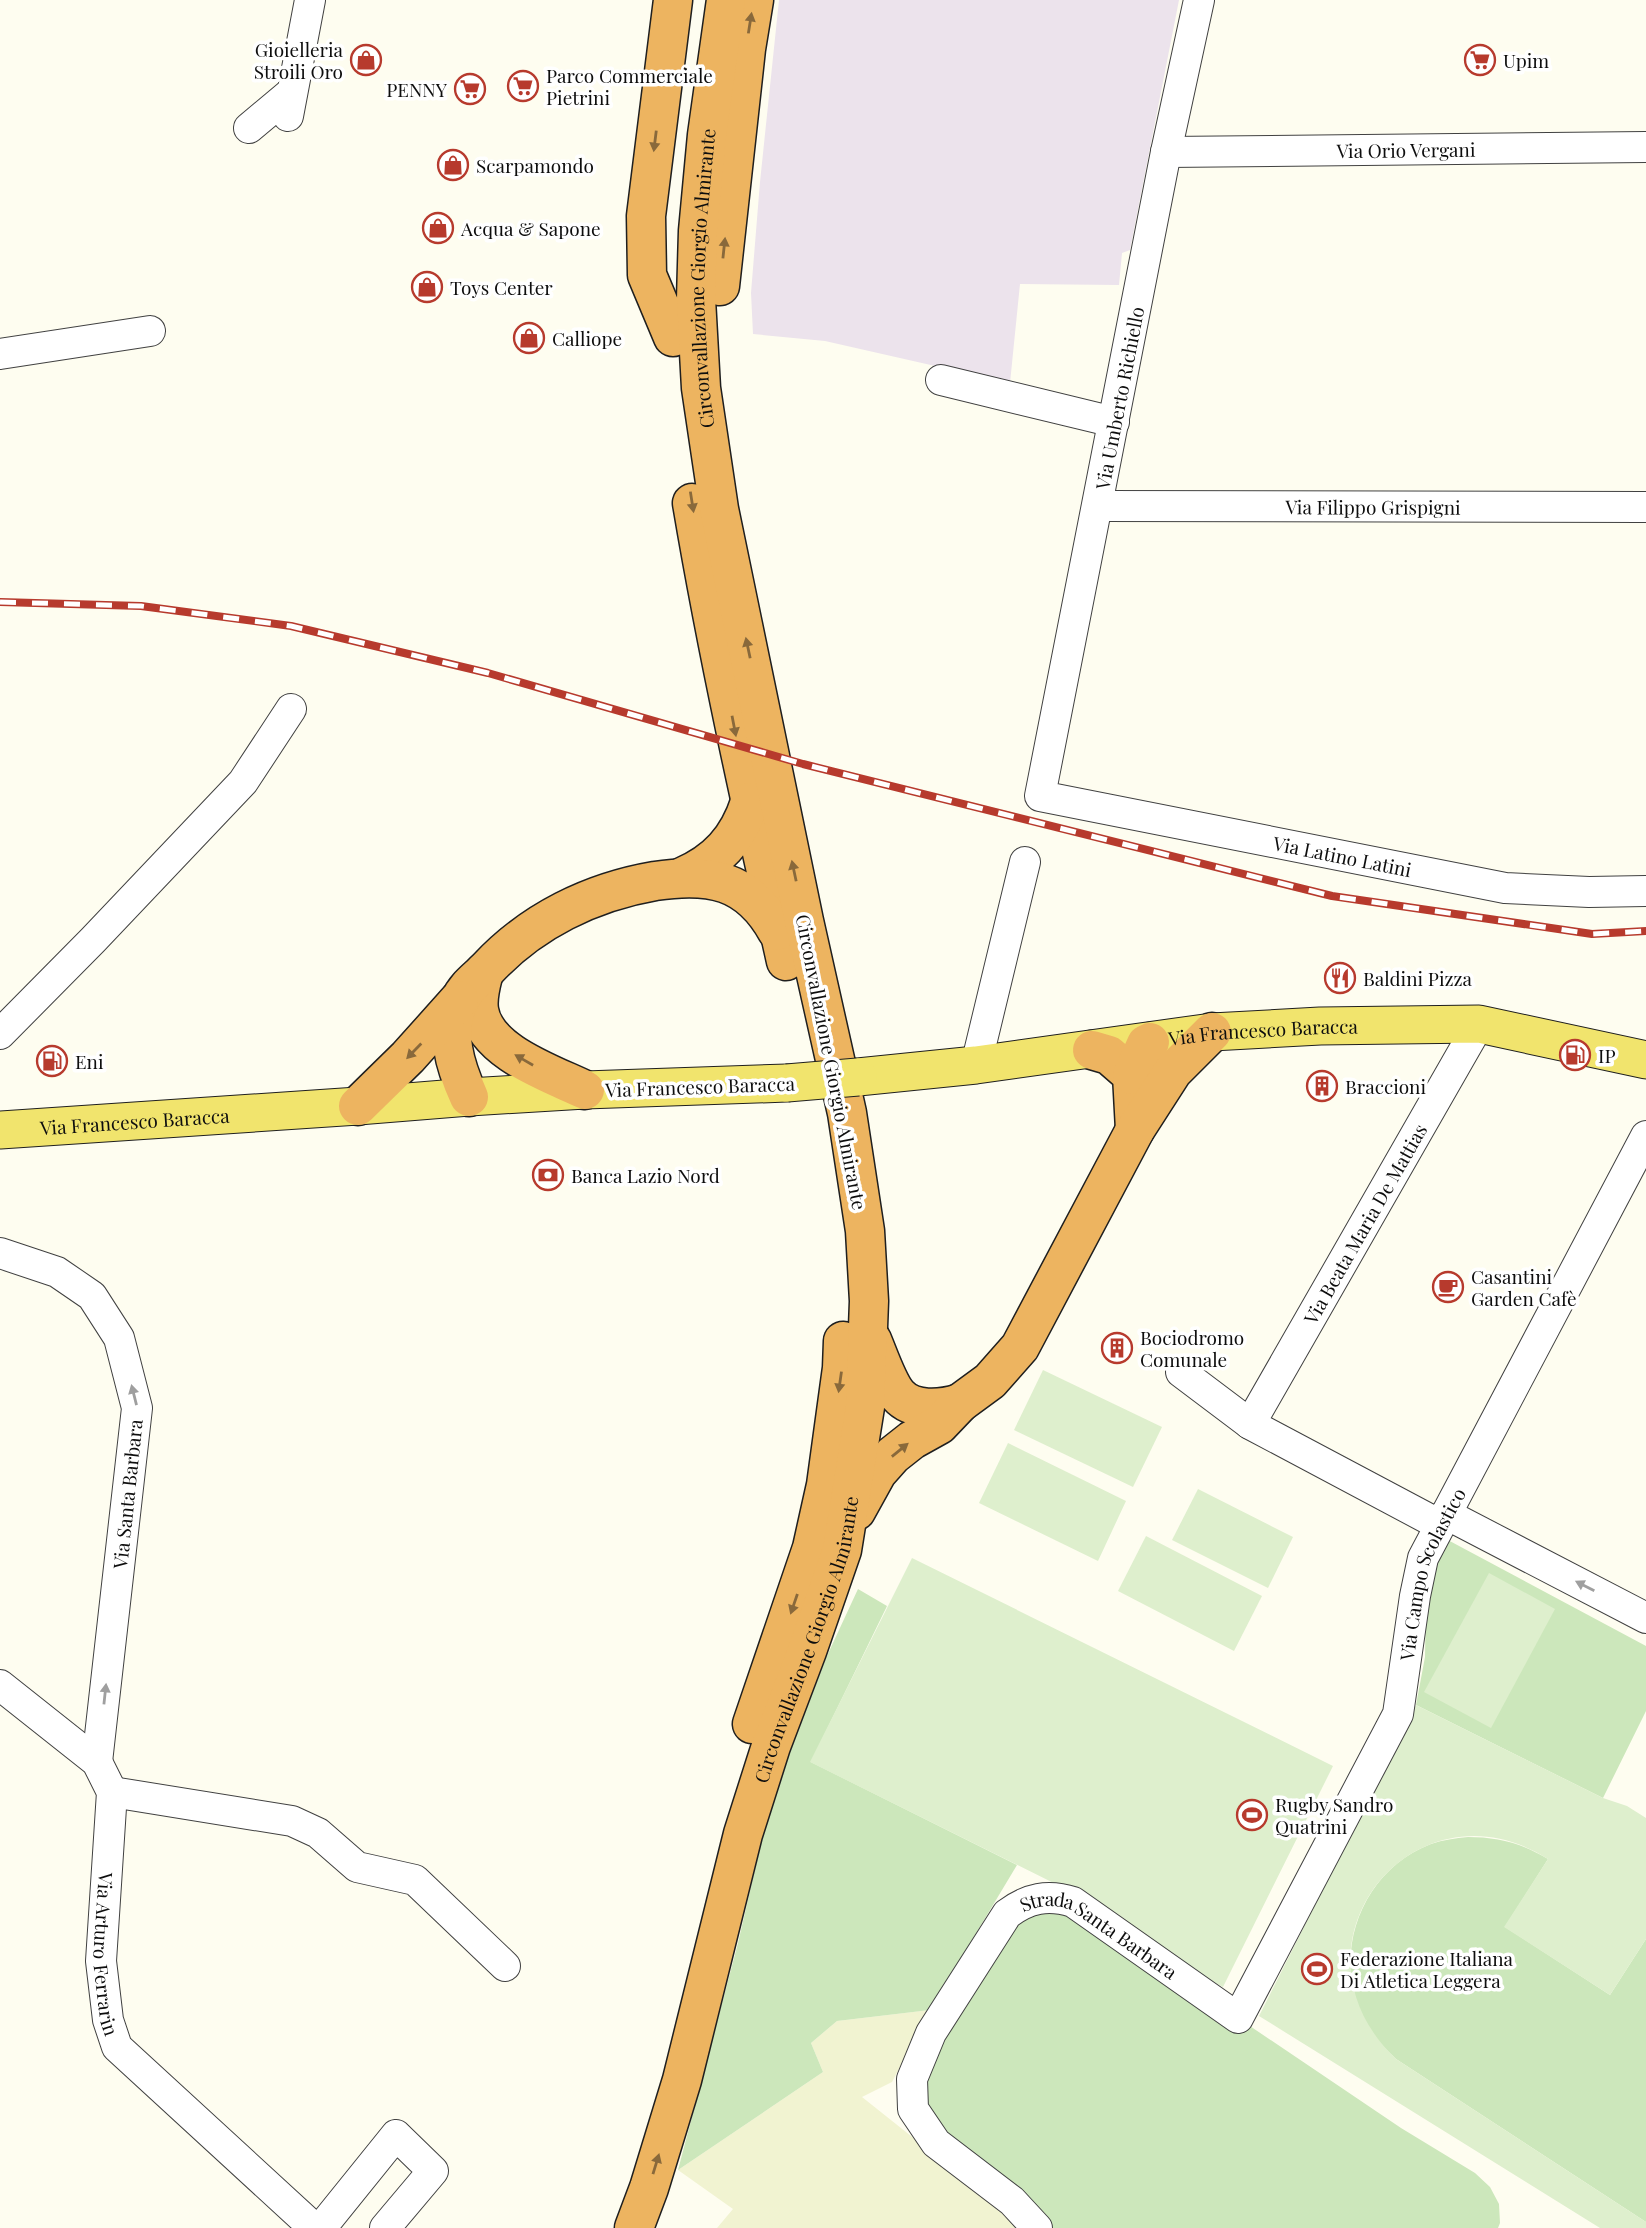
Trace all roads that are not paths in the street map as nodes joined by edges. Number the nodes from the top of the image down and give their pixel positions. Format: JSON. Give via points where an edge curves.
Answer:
{"nodes":[{"id":1,"x":310,"y":0,"type":"edge"},
{"id":2,"x":673,"y":0,"type":"edge"},
{"id":3,"x":704,"y":0,"type":"edge"},
{"id":4,"x":726,"y":0,"type":"edge"},
{"id":5,"x":754,"y":0,"type":"edge"},
{"id":6,"x":1199,"y":0,"type":"edge"},
{"id":7,"x":248,"y":128,"type":"dead end"},
{"id":8,"x":1646,"y":147,"type":"edge"},
{"id":9,"x":1166,"y":152,"type":"junction"},
{"id":10,"x":150,"y":331,"type":"dead end"},
{"id":11,"x":673,"y":337,"type":"junction"},
{"id":12,"x":0,"y":354,"type":"edge"},
{"id":13,"x":941,"y":380,"type":"dead end"},
{"id":14,"x":701,"y":388,"type":"junction"},
{"id":15,"x":1114,"y":422,"type":"junction"},
{"id":16,"x":1098,"y":506,"type":"junction"},
{"id":17,"x":1646,"y":507,"type":"edge"},
{"id":18,"x":291,"y":709,"type":"dead end"},
{"id":19,"x":1040,"y":796,"type":"joint"},
{"id":20,"x":750,"y":802,"type":"junction"},
{"id":21,"x":1025,"y":862,"type":"dead end"},
{"id":22,"x":682,"y":877,"type":"junction"},
{"id":23,"x":1646,"y":891,"type":"edge"},
{"id":24,"x":784,"y":950,"type":"junction"},
{"id":25,"x":470,"y":1010,"type":"junction"},
{"id":26,"x":1479,"y":1024,"type":"junction"},
{"id":27,"x":1213,"y":1032,"type":"joint"},
{"id":28,"x":0,"y":1034,"type":"edge"},
{"id":29,"x":1092,"y":1050,"type":"joint"},
{"id":30,"x":1155,"y":1057,"type":"junction"},
{"id":31,"x":1646,"y":1060,"type":"edge"},
{"id":32,"x":976,"y":1065,"type":"junction"},
{"id":33,"x":585,"y":1090,"type":"junction"},
{"id":34,"x":469,"y":1097,"type":"junction"},
{"id":35,"x":358,"y":1107,"type":"junction"},
{"id":36,"x":0,"y":1130,"type":"edge"},
{"id":37,"x":1646,"y":1136,"type":"edge"},
{"id":38,"x":0,"y":1253,"type":"edge"},
{"id":39,"x":868,"y":1330,"type":"junction"},
{"id":40,"x":1181,"y":1371,"type":"dead end"},
{"id":41,"x":960,"y":1403,"type":"junction"},
{"id":42,"x":1250,"y":1424,"type":"junction"},
{"id":43,"x":1443,"y":1519,"type":"junction"},
{"id":44,"x":842,"y":1550,"type":"junction"},
{"id":45,"x":1646,"y":1618,"type":"edge"},
{"id":46,"x":0,"y":1685,"type":"edge"},
{"id":47,"x":97,"y":1762,"type":"junction"},
{"id":48,"x":112,"y":1792,"type":"junction"},
{"id":49,"x":505,"y":1966,"type":"dead end"},
{"id":50,"x":1238,"y":2018,"type":"joint"},
{"id":51,"x":314,"y":2228,"type":"edge"},
{"id":52,"x":321,"y":2228,"type":"edge"},
{"id":53,"x":385,"y":2228,"type":"edge"},
{"id":54,"x":607,"y":2228,"type":"edge"},
{"id":55,"x":634,"y":2228,"type":"edge"},
{"id":56,"x":1037,"y":2228,"type":"edge"}],
"edges":[{"from":1,"to":7,"type":"street","via":[[290,104]]},
{"from":2,"to":11,"type":"highway","one_way":true,"via":[[646,216],[647,275]]},
{"from":3,"to":11,"type":"highway","name":"Circonvallazione Giorgio Almirante","via":[[672,253]]},
{"from":4,"to":14,"type":"highway","name":"Circonvallazione Giorgio Almirante","via":[[698,231]]},
{"from":14,"to":5,"type":"highway","one_way":true,"via":[[717,307]]},
{"from":6,"to":9,"type":"street","name":"Via Umberto Richiello"},
{"from":8,"to":9,"type":"street","name":"Via Orio Vergani"},
{"from":9,"to":15,"type":"street","name":"Via Umberto Richiello"},
{"from":10,"to":12,"type":"street"},
{"from":11,"to":20,"type":"highway","name":"Circonvallazione Giorgio Almirante","one_way":true,"via":[[686,462]]},
{"from":13,"to":15,"type":"street"},
{"from":39,"to":14,"type":"highway","name":"Circonvallazione Giorgio Almirante","one_way":true,"via":[[865,1231],[846,1113],[719,509]]},
{"from":15,"to":16,"type":"street","name":"Via Umberto Richiello"},
{"from":16,"to":17,"type":"street","name":"Via Filippo Grispigni"},
{"from":16,"to":19,"type":"street","name":"Via Umberto Richiello"},
{"from":18,"to":28,"type":"street","via":[[243,782]]},
{"from":19,"to":23,"type":"street","name":"Via Latino Latini","via":[[1505,888]]},
{"from":20,"to":22,"type":"highway","via":[[740,828],[722,852]]},
{"from":20,"to":24,"type":"highway","name":"Circonvallazione Giorgio Almirante"},
{"from":21,"to":32,"type":"street"},
{"from":22,"to":24,"type":"highway","via":[[722,882],[749,896],[771,920]]},
{"from":22,"to":25,"type":"highway","via":[[592,897],[531,930],[474,980]]},
{"from":24,"to":54,"type":"highway","name":"Circonvallazione Giorgio Almirante","one_way":true,"via":[[838,1201],[845,1286],[840,1381],[826,1485],[812,1548],[749,1734],[654,2082]]},
{"from":33,"to":25,"type":"highway","one_way":true,"via":[[510,1052]]},
{"from":25,"to":34,"type":"highway","via":[[452,1028],[457,1070]]},
{"from":25,"to":35,"type":"highway","one_way":true,"via":[[408,1057]]},
{"from":26,"to":27,"type":"main road","name":"Via Francesco Baracca"},
{"from":26,"to":31,"type":"main road","name":"Via Francesco Baracca"},
{"from":26,"to":42,"type":"street","name":"Via Beata Maria De Mattias"},
{"from":27,"to":30,"type":"highway"},
{"from":29,"to":30,"type":"highway"},
{"from":29,"to":32,"type":"main road","name":"Via Francesco Baracca"},
{"from":30,"to":41,"type":"highway","via":[[1135,1130],[1020,1347],[989,1381]]},
{"from":32,"to":33,"type":"main road","name":"Via Francesco Baracca","bridge":true,"via":[[787,1083]]},
{"from":33,"to":34,"type":"main road","name":"Via Francesco Baracca"},
{"from":34,"to":35,"type":"main road","name":"Via Francesco Baracca"},
{"from":35,"to":36,"type":"main road","name":"Via Francesco Baracca"},
{"from":37,"to":43,"type":"street","name":"Via Campo Scolastico"},
{"from":47,"to":38,"type":"street","name":"Via Santa Barbara","one_way":true,"via":[[137,1408],[119,1338],[92,1296],[57,1272]]},
{"from":39,"to":41,"type":"highway","via":[[898,1395],[922,1407]]},
{"from":39,"to":44,"type":"highway","name":"Circonvallazione Giorgio Almirante","via":[[865,1407]]},
{"from":40,"to":42,"type":"street"},
{"from":44,"to":41,"type":"highway","one_way":true,"via":[[855,1512],[877,1473]]},
{"from":42,"to":43,"type":"street"},
{"from":45,"to":43,"type":"street","one_way":true},
{"from":43,"to":50,"type":"street","name":"Via Campo Scolastico","via":[[1423,1559],[1398,1714]]},
{"from":55,"to":44,"type":"highway","name":"Circonvallazione Giorgio Almirante","one_way":true,"via":[[682,2080],[743,1834]]},
{"from":46,"to":47,"type":"street"},
{"from":47,"to":48,"type":"street"},
{"from":48,"to":49,"type":"street","via":[[292,1821],[318,1833],[356,1867],[415,1880]]},
{"from":48,"to":51,"type":"street","name":"Via Arturo Ferrarin","via":[[101,1961],[108,2020],[117,2047]]},
{"from":50,"to":56,"type":"street","name":"Strada Santa Barbara","via":[[1073,1902],[1036,1899],[1007,1914],[931,2033],[912,2079],[913,2109],[936,2143],[1012,2201]]},
{"from":52,"to":53,"type":"street","via":[[396,2135],[433,2171]]}]}
